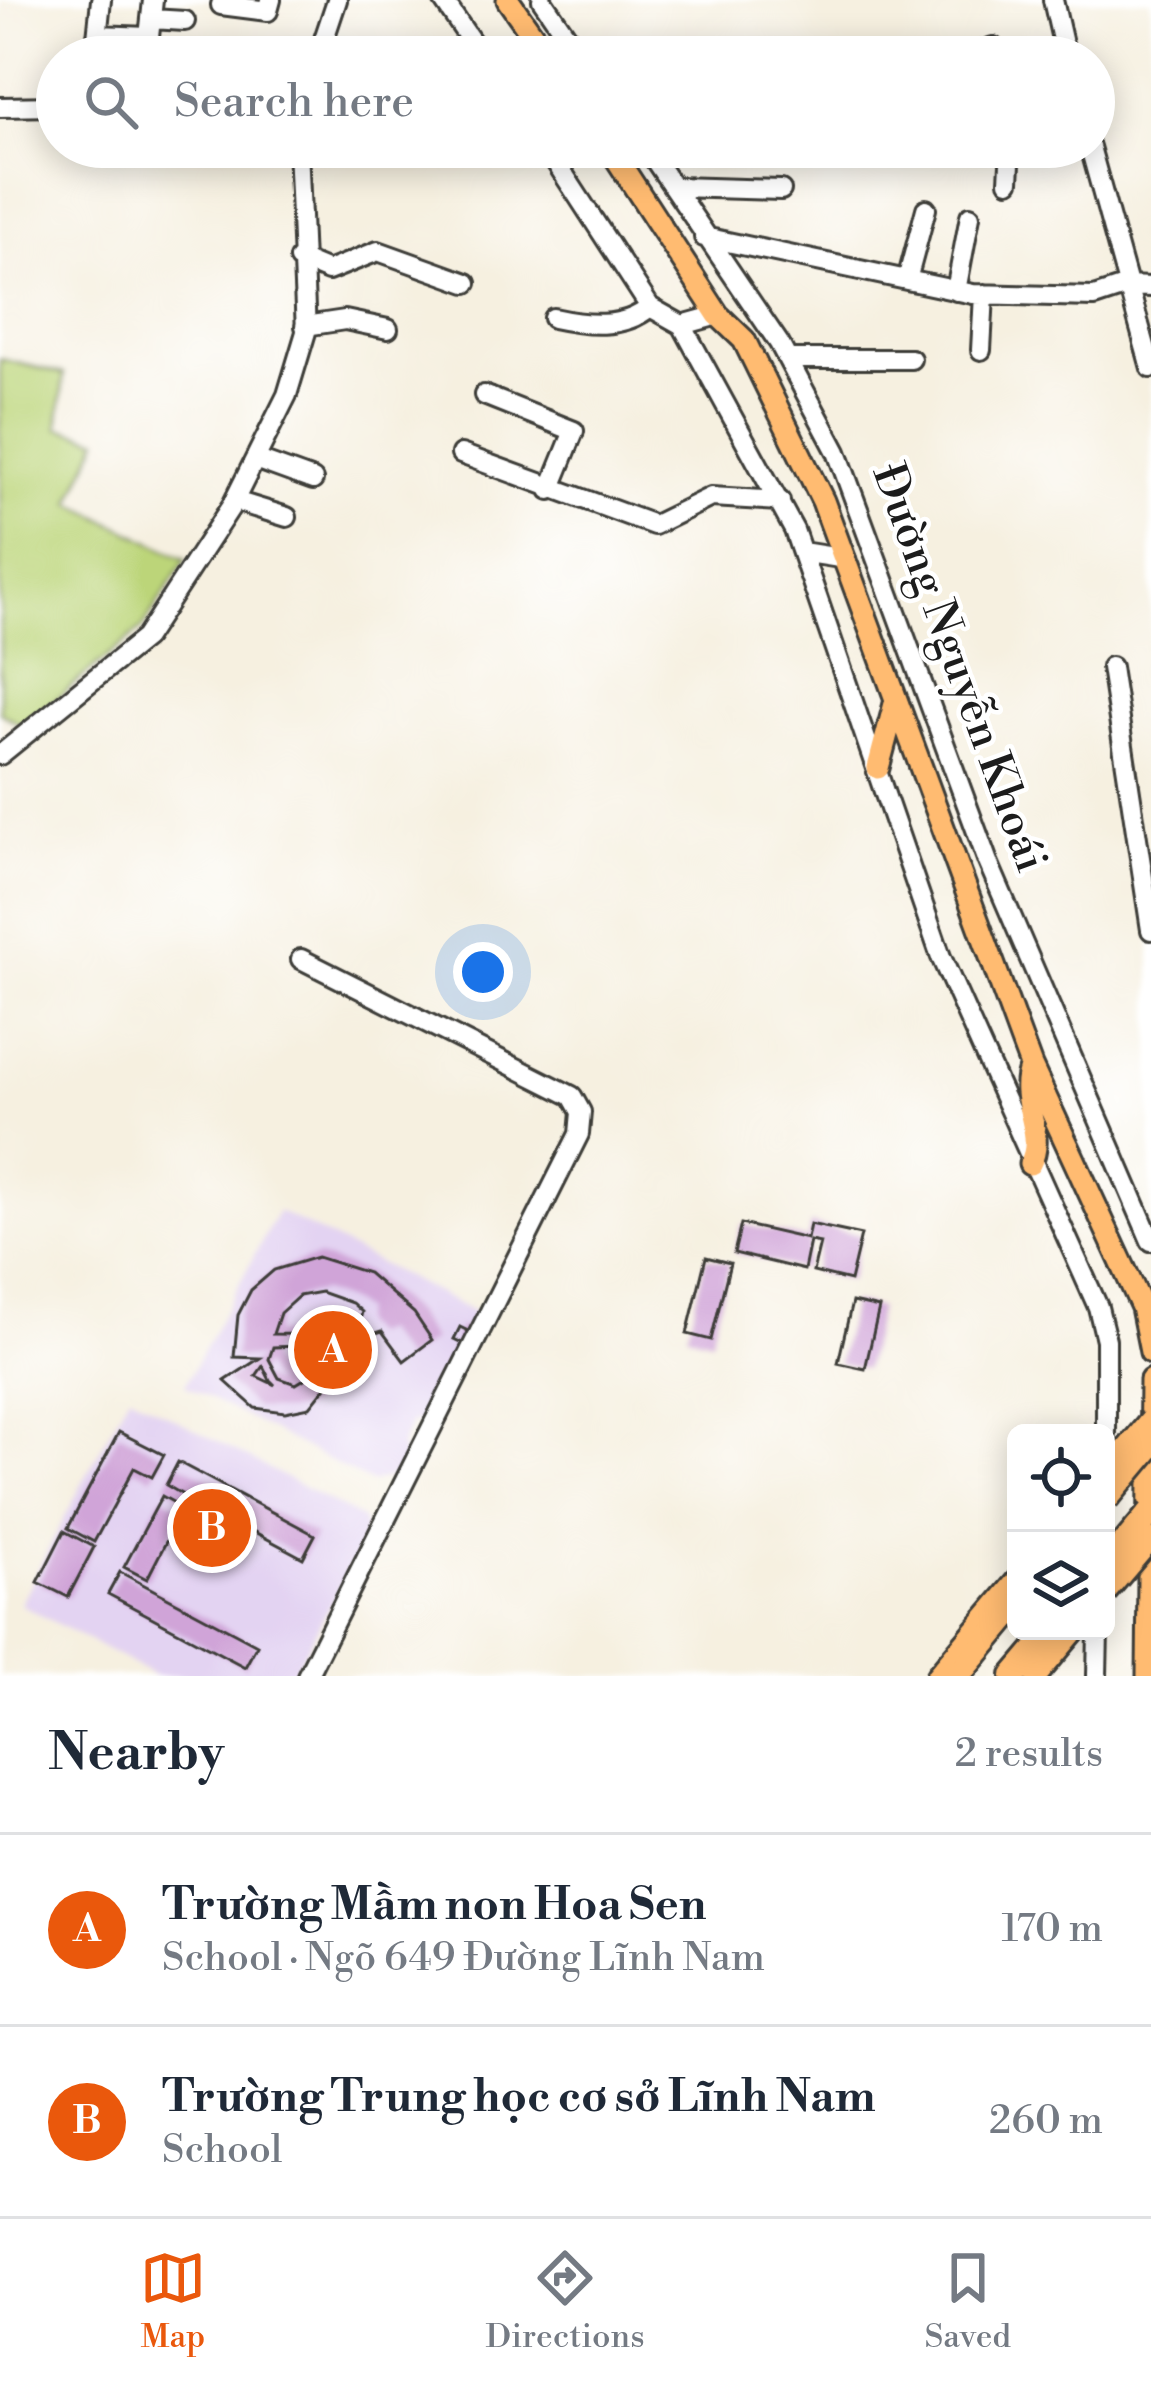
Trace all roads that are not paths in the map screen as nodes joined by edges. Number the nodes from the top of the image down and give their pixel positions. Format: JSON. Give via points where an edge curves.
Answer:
{"nodes":[{"id":1,"x":101,"y":0,"type":"edge"},
{"id":2,"x":271,"y":0,"type":"edge"},
{"id":3,"x":337,"y":0,"type":"edge"},
{"id":4,"x":443,"y":0,"type":"edge"},
{"id":5,"x":508,"y":0,"type":"edge"},
{"id":6,"x":542,"y":0,"type":"edge"},
{"id":7,"x":1053,"y":0,"type":"edge"},
{"id":8,"x":221,"y":5,"type":"dead end"},
{"id":9,"x":152,"y":10,"type":"edge"},
{"id":10,"x":185,"y":21,"type":"dead end"},
{"id":11,"x":97,"y":35,"type":"joint"},
{"id":12,"x":123,"y":36,"type":"edge"},
{"id":13,"x":325,"y":36,"type":"edge"},
{"id":14,"x":468,"y":36,"type":"edge"},
{"id":15,"x":533,"y":36,"type":"edge"},
{"id":16,"x":567,"y":36,"type":"edge"},
{"id":17,"x":1061,"y":36,"type":"edge"},
{"id":18,"x":0,"y":106,"type":"edge"},
{"id":19,"x":36,"y":106,"type":"edge"},
{"id":20,"x":298,"y":168,"type":"edge"},
{"id":21,"x":560,"y":168,"type":"edge"},
{"id":22,"x":623,"y":168,"type":"edge"},
{"id":23,"x":662,"y":168,"type":"edge"},
{"id":24,"x":1010,"y":168,"type":"edge"},
{"id":25,"x":1095,"y":168,"type":"edge"},
{"id":26,"x":1009,"y":181,"type":"dead end"},
{"id":27,"x":677,"y":187,"type":"junction"},
{"id":28,"x":781,"y":190,"type":"dead end"},
{"id":29,"x":926,"y":209,"type":"dead end"},
{"id":30,"x":970,"y":216,"type":"dead end"},
{"id":31,"x":704,"y":237,"type":"junction"},
{"id":32,"x":299,"y":259,"type":"junction"},
{"id":33,"x":907,"y":280,"type":"junction"},
{"id":34,"x":467,"y":283,"type":"dead end"},
{"id":35,"x":1126,"y":286,"type":"junction"},
{"id":36,"x":1151,"y":287,"type":"edge"},
{"id":37,"x":956,"y":291,"type":"junction"},
{"id":38,"x":984,"y":294,"type":"junction"},
{"id":39,"x":650,"y":307,"type":"junction"},
{"id":40,"x":718,"y":315,"type":"junction"},
{"id":41,"x":554,"y":318,"type":"dead end"},
{"id":42,"x":682,"y":325,"type":"junction"},
{"id":43,"x":305,"y":326,"type":"junction"},
{"id":44,"x":388,"y":329,"type":"dead end"},
{"id":45,"x":981,"y":350,"type":"dead end"},
{"id":46,"x":788,"y":359,"type":"junction"},
{"id":47,"x":911,"y":359,"type":"dead end"},
{"id":48,"x":1151,"y":368,"type":"edge"},
{"id":49,"x":484,"y":395,"type":"dead end"},
{"id":50,"x":461,"y":454,"type":"dead end"},
{"id":51,"x":255,"y":459,"type":"junction"},
{"id":52,"x":313,"y":480,"type":"dead end"},
{"id":53,"x":550,"y":490,"type":"junction"},
{"id":54,"x":235,"y":501,"type":"junction"},
{"id":55,"x":780,"y":501,"type":"junction"},
{"id":56,"x":287,"y":518,"type":"dead end"},
{"id":57,"x":802,"y":552,"type":"junction"},
{"id":58,"x":846,"y":559,"type":"junction"},
{"id":59,"x":1112,"y":667,"type":"dead end"},
{"id":60,"x":897,"y":699,"type":"junction"},
{"id":61,"x":0,"y":755,"type":"edge"},
{"id":62,"x":878,"y":768,"type":"junction"},
{"id":63,"x":1151,"y":930,"type":"edge"},
{"id":64,"x":301,"y":959,"type":"dead end"},
{"id":65,"x":1030,"y":1066,"type":"junction"},
{"id":66,"x":1030,"y":1164,"type":"junction"},
{"id":67,"x":1151,"y":1241,"type":"edge"},
{"id":68,"x":1151,"y":1352,"type":"edge"},
{"id":69,"x":1151,"y":1380,"type":"edge"},
{"id":70,"x":1151,"y":1420,"type":"edge"},
{"id":71,"x":1106,"y":1424,"type":"edge"},
{"id":72,"x":1151,"y":1445,"type":"edge"},
{"id":73,"x":1115,"y":1463,"type":"edge"},
{"id":74,"x":1115,"y":1488,"type":"edge"},
{"id":75,"x":1151,"y":1512,"type":"edge"},
{"id":76,"x":1151,"y":1539,"type":"edge"},
{"id":77,"x":1115,"y":1555,"type":"edge"},
{"id":78,"x":1115,"y":1581,"type":"edge"},
{"id":79,"x":1007,"y":1593,"type":"edge"},
{"id":80,"x":1007,"y":1617,"type":"edge"},
{"id":81,"x":1044,"y":1640,"type":"edge"},
{"id":82,"x":1066,"y":1640,"type":"edge"},
{"id":83,"x":1098,"y":1640,"type":"edge"},
{"id":84,"x":307,"y":1676,"type":"edge"},
{"id":85,"x":937,"y":1676,"type":"edge"},
{"id":86,"x":958,"y":1676,"type":"edge"},
{"id":87,"x":1014,"y":1676,"type":"edge"},
{"id":88,"x":1036,"y":1676,"type":"edge"},
{"id":89,"x":1096,"y":1676,"type":"edge"},
{"id":90,"x":1148,"y":1676,"type":"edge"}],
"edges":[{"from":1,"to":11,"type":"street"},
{"from":2,"to":8,"type":"street","via":[[268,10]]},
{"from":3,"to":13,"type":"street"},
{"from":4,"to":14,"type":"street"},
{"from":5,"to":15,"type":"main road"},
{"from":6,"to":16,"type":"street"},
{"from":7,"to":17,"type":"street"},
{"from":9,"to":10,"type":"street"},
{"from":11,"to":12,"type":"street"},
{"from":18,"to":19,"type":"street"},
{"from":20,"to":32,"type":"street"},
{"from":21,"to":39,"type":"street"},
{"from":22,"to":40,"type":"main road","name":"Đường Nguyễn Khoái"},
{"from":23,"to":27,"type":"street","name":"Đường Nguyễn Khoái"},
{"from":24,"to":26,"type":"street"},
{"from":25,"to":35,"type":"street"},
{"from":27,"to":28,"type":"street"},
{"from":27,"to":31,"type":"street","name":"Đường Nguyễn Khoái"},
{"from":29,"to":33,"type":"street"},
{"from":30,"to":37,"type":"street"},
{"from":31,"to":33,"type":"street"},
{"from":31,"to":46,"type":"street","name":"Đường Nguyễn Khoái"},
{"from":32,"to":34,"type":"street","via":[[328,271],[378,251]]},
{"from":32,"to":43,"type":"street"},
{"from":33,"to":37,"type":"street"},
{"from":35,"to":36,"type":"street"},
{"from":35,"to":38,"type":"street","via":[[1094,297]]},
{"from":35,"to":48,"type":"street"},
{"from":37,"to":38,"type":"street"},
{"from":38,"to":45,"type":"street"},
{"from":39,"to":41,"type":"street","via":[[589,326]]},
{"from":39,"to":42,"type":"street"},
{"from":40,"to":42,"type":"street"},
{"from":40,"to":58,"type":"main road","name":"Đường Nguyễn Khoái","via":[[744,340],[786,419]]},
{"from":42,"to":55,"type":"street"},
{"from":43,"to":44,"type":"street","via":[[345,320]]},
{"from":43,"to":51,"type":"street","via":[[287,395]]},
{"from":46,"to":47,"type":"street"},
{"from":46,"to":67,"type":"street","name":"Đường Nguyễn Khoái","via":[[857,497],[988,862]]},
{"from":49,"to":53,"type":"street","via":[[574,431]]},
{"from":50,"to":53,"type":"street"},
{"from":51,"to":52,"type":"street"},
{"from":51,"to":54,"type":"street"},
{"from":53,"to":55,"type":"street","via":[[654,525],[711,497]]},
{"from":54,"to":56,"type":"street"},
{"from":54,"to":61,"type":"street","via":[[145,638]]},
{"from":55,"to":57,"type":"street"},
{"from":57,"to":58,"type":"street"},
{"from":57,"to":62,"type":"street"},
{"from":58,"to":60,"type":"main road","name":"Đường Nguyễn Khoái"},
{"from":59,"to":63,"type":"street"},
{"from":60,"to":62,"type":"main road"},
{"from":60,"to":65,"type":"main road","name":"Đường Nguyễn Khoái"},
{"from":62,"to":66,"type":"street","via":[[941,957]]},
{"from":64,"to":84,"type":"street","via":[[572,1096],[581,1112],[579,1134]]},
{"from":65,"to":66,"type":"main road","via":[[1023,1096],[1036,1142]]},
{"from":65,"to":68,"type":"main road","name":"Đường Nguyễn Khoái","via":[[1142,1307]]},
{"from":66,"to":71,"type":"street","via":[[1098,1307]]},
{"from":69,"to":90,"type":"main road"},
{"from":70,"to":73,"type":"main road","bridge":true},
{"from":72,"to":74,"type":"highway","bridge":true},
{"from":75,"to":77,"type":"highway","bridge":true},
{"from":76,"to":78,"type":"main road","bridge":true},
{"from":79,"to":85,"type":"main road"},
{"from":80,"to":86,"type":"highway"},
{"from":81,"to":87,"type":"highway"},
{"from":82,"to":88,"type":"main road"},
{"from":83,"to":89,"type":"street"}]}
